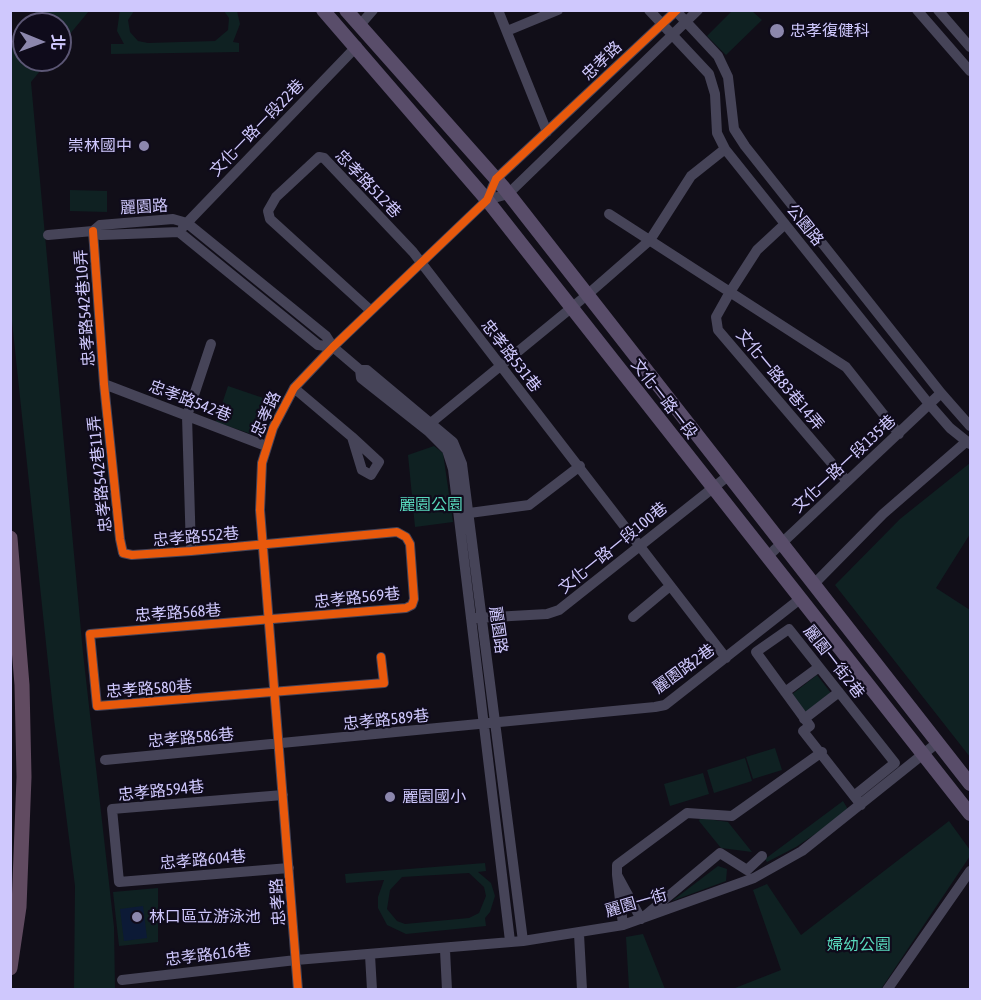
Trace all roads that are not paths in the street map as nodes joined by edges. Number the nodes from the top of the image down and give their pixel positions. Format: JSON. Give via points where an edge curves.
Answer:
{"nodes":[{"id":1,"x":323,"y":10,"type":"edge"},
{"id":2,"x":346,"y":10,"type":"edge"},
{"id":3,"x":373,"y":10,"type":"edge"},
{"id":4,"x":498,"y":10,"type":"edge"},
{"id":5,"x":558,"y":10,"type":"edge"},
{"id":6,"x":649,"y":10,"type":"edge"},
{"id":7,"x":698,"y":10,"type":"edge"},
{"id":8,"x":917,"y":10,"type":"edge"},
{"id":9,"x":938,"y":10,"type":"edge"},
{"id":10,"x":676,"y":11,"type":"edge"},
{"id":11,"x":686,"y":21,"type":"junction"},
{"id":12,"x":662,"y":24,"type":"junction"},
{"id":13,"x":360,"y":25,"type":"junction"},
{"id":14,"x":507,"y":31,"type":"junction"},
{"id":15,"x":673,"y":34,"type":"junction"},
{"id":16,"x":357,"y":46,"type":"junction"},
{"id":17,"x":970,"y":47,"type":"edge"},
{"id":18,"x":722,"y":63,"type":"junction"},
{"id":19,"x":970,"y":71,"type":"edge"},
{"id":20,"x":710,"y":74,"type":"junction"},
{"id":21,"x":547,"y":132,"type":"junction"},
{"id":22,"x":747,"y":148,"type":"junction"},
{"id":23,"x":725,"y":149,"type":"junction"},
{"id":24,"x":734,"y":159,"type":"junction"},
{"id":25,"x":496,"y":179,"type":"junction"},
{"id":26,"x":508,"y":194,"type":"junction"},
{"id":27,"x":487,"y":200,"type":"junction"},
{"id":28,"x":609,"y":214,"type":"dead end"},
{"id":29,"x":187,"y":223,"type":"junction"},
{"id":30,"x":784,"y":224,"type":"junction"},
{"id":31,"x":93,"y":231,"type":"junction"},
{"id":32,"x":179,"y":232,"type":"junction"},
{"id":33,"x":48,"y":235,"type":"dead end"},
{"id":34,"x":650,"y":240,"type":"junction"},
{"id":35,"x":420,"y":262,"type":"junction"},
{"id":36,"x":843,"y":270,"type":"junction"},
{"id":37,"x":832,"y":281,"type":"junction"},
{"id":38,"x":730,"y":292,"type":"junction"},
{"id":39,"x":587,"y":295,"type":"junction"},
{"id":40,"x":571,"y":307,"type":"junction"},
{"id":41,"x":370,"y":310,"type":"junction"},
{"id":42,"x":211,"y":344,"type":"dead end"},
{"id":43,"x":333,"y":346,"type":"junction"},
{"id":44,"x":499,"y":365,"type":"junction"},
{"id":45,"x":360,"y":370,"type":"junction"},
{"id":46,"x":105,"y":384,"type":"junction"},
{"id":47,"x":294,"y":388,"type":"junction"},
{"id":48,"x":941,"y":393,"type":"junction"},
{"id":49,"x":929,"y":404,"type":"junction"},
{"id":50,"x":187,"y":416,"type":"junction"},
{"id":51,"x":432,"y":422,"type":"junction"},
{"id":52,"x":969,"y":425,"type":"edge"},
{"id":53,"x":899,"y":434,"type":"junction"},
{"id":54,"x":957,"y":434,"type":"junction"},
{"id":55,"x":351,"y":437,"type":"dead end"},
{"id":56,"x":969,"y":443,"type":"edge"},
{"id":57,"x":266,"y":446,"type":"junction"},
{"id":58,"x":580,"y":466,"type":"junction"},
{"id":59,"x":729,"y":476,"type":"junction"},
{"id":60,"x":846,"y":480,"type":"junction"},
{"id":61,"x":712,"y":488,"type":"junction"},
{"id":62,"x":463,"y":514,"type":"junction"},
{"id":63,"x":10,"y":538,"type":"edge"},
{"id":64,"x":782,"y":544,"type":"junction"},
{"id":65,"x":263,"y":545,"type":"junction"},
{"id":66,"x":639,"y":546,"type":"junction"},
{"id":67,"x":191,"y":551,"type":"junction"},
{"id":68,"x":132,"y":555,"type":"joint"},
{"id":69,"x":767,"y":557,"type":"junction"},
{"id":70,"x":813,"y":585,"type":"junction"},
{"id":71,"x":670,"y":586,"type":"junction"},
{"id":72,"x":800,"y":599,"type":"junction"},
{"id":73,"x":475,"y":618,"type":"junction"},
{"id":74,"x":633,"y":618,"type":"dead end"},
{"id":75,"x":269,"y":620,"type":"junction"},
{"id":76,"x":90,"y":634,"type":"joint"},
{"id":77,"x":381,"y":657,"type":"dead end"},
{"id":78,"x":726,"y":658,"type":"junction"},
{"id":79,"x":819,"y":667,"type":"junction"},
{"id":80,"x":785,"y":692,"type":"junction"},
{"id":81,"x":839,"y":692,"type":"junction"},
{"id":82,"x":276,"y":694,"type":"junction"},
{"id":83,"x":804,"y":718,"type":"junction"},
{"id":84,"x":495,"y":723,"type":"junction"},
{"id":85,"x":483,"y":725,"type":"junction"},
{"id":86,"x":937,"y":743,"type":"junction"},
{"id":87,"x":279,"y":746,"type":"junction"},
{"id":88,"x":822,"y":752,"type":"junction"},
{"id":89,"x":922,"y":755,"type":"junction"},
{"id":90,"x":105,"y":760,"type":"dead end"},
{"id":91,"x":970,"y":784,"type":"edge"},
{"id":92,"x":284,"y":795,"type":"junction"},
{"id":93,"x":854,"y":796,"type":"junction"},
{"id":94,"x":861,"y":806,"type":"junction"},
{"id":95,"x":970,"y":814,"type":"edge"},
{"id":96,"x":762,"y":856,"type":"dead end"},
{"id":97,"x":289,"y":868,"type":"junction"},
{"id":98,"x":970,"y":871,"type":"edge"},
{"id":99,"x":617,"y":875,"type":"junction"},
{"id":100,"x":119,"y":882,"type":"joint"},
{"id":101,"x":641,"y":919,"type":"junction"},
{"id":102,"x":623,"y":925,"type":"junction"},
{"id":103,"x":579,"y":934,"type":"junction"},
{"id":104,"x":510,"y":941,"type":"junction"},
{"id":105,"x":523,"y":941,"type":"junction"},
{"id":106,"x":444,"y":950,"type":"junction"},
{"id":107,"x":370,"y":955,"type":"junction"},
{"id":108,"x":296,"y":960,"type":"junction"},
{"id":109,"x":10,"y":968,"type":"edge"},
{"id":110,"x":122,"y":980,"type":"dead end"},
{"id":111,"x":297,"y":990,"type":"edge"},
{"id":112,"x":372,"y":990,"type":"edge"},
{"id":113,"x":447,"y":990,"type":"edge"},
{"id":114,"x":582,"y":990,"type":"edge"},
{"id":115,"x":887,"y":990,"type":"edge"}],
"edges":[{"from":1,"to":16,"type":"main road","name":"文化一路一段"},
{"from":2,"to":13,"type":"main road","name":"文化一路一段"},
{"from":3,"to":13,"type":"street"},
{"from":4,"to":14,"type":"street"},
{"from":5,"to":14,"type":"street"},
{"from":6,"to":12,"type":"street"},
{"from":7,"to":11,"type":"street","name":"忠孝路"},
{"from":8,"to":19,"type":"street"},
{"from":9,"to":17,"type":"street"},
{"from":10,"to":11,"type":"street","name":"公園路"},
{"from":10,"to":12,"type":"street","name":"忠孝路"},
{"from":11,"to":15,"type":"street","name":"忠孝路"},
{"from":11,"to":18,"type":"street","name":"公園路"},
{"from":12,"to":15,"type":"street"},
{"from":12,"to":21,"type":"street","name":"忠孝路"},
{"from":13,"to":25,"type":"main road","name":"文化一路一段"},
{"from":14,"to":21,"type":"street"},
{"from":15,"to":20,"type":"street"},
{"from":15,"to":26,"type":"street","name":"忠孝路"},
{"from":16,"to":27,"type":"main road","name":"文化一路一段","via":[[411,115]]},
{"from":16,"to":29,"type":"street","name":"文化一路一段22巷"},
{"from":18,"to":20,"type":"street"},
{"from":18,"to":22,"type":"street","name":"公園路","via":[[728,77],[734,129]]},
{"from":20,"to":23,"type":"street","name":"公園路","via":[[717,133]]},
{"from":21,"to":25,"type":"street","name":"忠孝路"},
{"from":22,"to":24,"type":"street"},
{"from":22,"to":36,"type":"street","name":"公園路"},
{"from":23,"to":24,"type":"street","name":"公園路"},
{"from":23,"to":34,"type":"street","via":[[691,177]]},
{"from":24,"to":30,"type":"street","name":"公園路"},
{"from":25,"to":26,"type":"main road","name":"文化一路一段"},
{"from":25,"to":27,"type":"street","name":"忠孝路"},
{"from":26,"to":27,"type":"street","name":"忠孝路"},
{"from":26,"to":39,"type":"main road","name":"文化一路一段"},
{"from":27,"to":35,"type":"street","name":"忠孝路"},
{"from":27,"to":40,"type":"main road","name":"文化一路一段"},
{"from":28,"to":34,"type":"street","name":"文化一路83巷14弄"},
{"from":29,"to":31,"type":"street","name":"麗園路","via":[[172,219],[100,225]]},
{"from":29,"to":32,"type":"street","name":"文化一路一段22巷"},
{"from":29,"to":43,"type":"street","name":"麗園路","via":[[326,336]]},
{"from":30,"to":37,"type":"street","name":"公園路"},
{"from":30,"to":38,"type":"street","via":[[757,250]]},
{"from":31,"to":32,"type":"street","name":"麗園路","via":[[101,235]]},
{"from":31,"to":33,"type":"street","name":"麗園路"},
{"from":31,"to":46,"type":"street","name":"忠孝路542巷10弄"},
{"from":32,"to":43,"type":"street","name":"麗園路","via":[[318,345]]},
{"from":34,"to":38,"type":"street","name":"文化一路83巷14弄"},
{"from":34,"to":39,"type":"street"},
{"from":35,"to":41,"type":"street","name":"忠孝路"},
{"from":35,"to":41,"type":"street","name":"忠孝路512巷","via":[[324,158],[313,160],[270,205],[270,219]]},
{"from":35,"to":44,"type":"street","name":"忠孝路531巷"},
{"from":36,"to":37,"type":"street"},
{"from":36,"to":48,"type":"street","name":"公園路"},
{"from":37,"to":49,"type":"street","name":"公園路"},
{"from":38,"to":53,"type":"street","name":"文化一路83巷14弄","via":[[846,367]]},
{"from":38,"to":60,"type":"street","name":"文化一路83巷14弄","via":[[716,318],[718,330]]},
{"from":39,"to":40,"type":"street"},
{"from":39,"to":59,"type":"main road","name":"文化一路一段"},
{"from":40,"to":44,"type":"street"},
{"from":40,"to":61,"type":"main road","name":"文化一路一段"},
{"from":41,"to":43,"type":"street","name":"忠孝路"},
{"from":42,"to":50,"type":"street"},
{"from":43,"to":45,"type":"street","name":"麗園路"},
{"from":43,"to":47,"type":"street","name":"忠孝路"},
{"from":44,"to":51,"type":"street"},
{"from":44,"to":58,"type":"street","name":"忠孝路531巷"},
{"from":45,"to":51,"type":"street","name":"麗園路","via":[[367,370]]},
{"from":45,"to":62,"type":"street","name":"麗園路","via":[[361,378],[447,450]]},
{"from":46,"to":50,"type":"street","name":"忠孝路542巷"},
{"from":46,"to":68,"type":"street","name":"忠孝路542巷11弄","via":[[120,539],[123,553]]},
{"from":47,"to":55,"type":"street"},
{"from":47,"to":57,"type":"street","name":"忠孝路"},
{"from":48,"to":49,"type":"street","name":"文化一路一段135巷"},
{"from":48,"to":52,"type":"street","name":"公園路"},
{"from":49,"to":53,"type":"street","name":"文化一路一段135巷"},
{"from":49,"to":54,"type":"street","name":"公園路"},
{"from":50,"to":57,"type":"street","name":"忠孝路542巷"},
{"from":50,"to":67,"type":"street"},
{"from":51,"to":62,"type":"street","name":"麗園路","via":[[453,442],[459,454]]},
{"from":52,"to":54,"type":"street"},
{"from":53,"to":60,"type":"street","name":"文化一路一段135巷"},
{"from":54,"to":56,"type":"street","name":"公園路"},
{"from":56,"to":70,"type":"street","via":[[883,514]]},
{"from":57,"to":65,"type":"street","name":"忠孝路","via":[[260,484]]},
{"from":58,"to":62,"type":"street","via":[[529,505]]},
{"from":58,"to":66,"type":"street","name":"忠孝路531巷"},
{"from":59,"to":61,"type":"street","name":"文化一路一段100巷"},
{"from":59,"to":64,"type":"main road","name":"文化一路一段"},
{"from":60,"to":64,"type":"street","name":"文化一路一段135巷"},
{"from":61,"to":66,"type":"street","name":"文化一路一段100巷"},
{"from":61,"to":69,"type":"main road","name":"文化一路一段"},
{"from":62,"to":73,"type":"street","name":"麗園路"},
{"from":63,"to":109,"type":"highway","via":[[22,685],[24,788],[20,907]]},
{"from":64,"to":69,"type":"street","name":"文化一路一段135巷"},
{"from":64,"to":70,"type":"main road","name":"文化一路一段"},
{"from":65,"to":67,"type":"street","name":"忠孝路552巷"},
{"from":65,"to":75,"type":"street","name":"忠孝路"},
{"from":65,"to":75,"type":"street","name":"忠孝路569巷","via":[[397,532],[410,544],[412,605]]},
{"from":66,"to":71,"type":"street","name":"忠孝路531巷"},
{"from":66,"to":73,"type":"street","name":"文化一路一段100巷","via":[[559,610]]},
{"from":67,"to":68,"type":"street","name":"忠孝路552巷"},
{"from":69,"to":72,"type":"main road","name":"文化一路一段"},
{"from":70,"to":86,"type":"main road","name":"文化一路一段"},
{"from":71,"to":74,"type":"street"},
{"from":71,"to":78,"type":"street","name":"忠孝路531巷"},
{"from":72,"to":78,"type":"street","name":"麗園路2巷"},
{"from":72,"to":89,"type":"main road","name":"文化一路一段"},
{"from":73,"to":84,"type":"street","name":"麗園路"},
{"from":73,"to":85,"type":"street","name":"麗園路"},
{"from":75,"to":76,"type":"street","name":"忠孝路568巷"},
{"from":75,"to":82,"type":"street","name":"忠孝路"},
{"from":76,"to":82,"type":"street","name":"忠孝路580巷","via":[[97,706]]},
{"from":77,"to":82,"type":"street","via":[[384,683]]},
{"from":78,"to":84,"type":"street","name":"麗園路2巷","via":[[665,705]]},
{"from":79,"to":80,"type":"street"},
{"from":79,"to":80,"type":"street","name":"麗園一街2巷","via":[[789,628],[756,652]]},
{"from":79,"to":81,"type":"street","name":"麗園一街2巷"},
{"from":80,"to":83,"type":"street","name":"麗園一街2巷"},
{"from":81,"to":83,"type":"street"},
{"from":81,"to":93,"type":"street","name":"麗園一街2巷","via":[[895,763]]},
{"from":82,"to":87,"type":"street","name":"忠孝路"},
{"from":83,"to":88,"type":"street","name":"麗園一街2巷","via":[[810,726],[803,731]]},
{"from":84,"to":85,"type":"street","name":"忠孝路589巷"},
{"from":84,"to":105,"type":"street","name":"麗園路"},
{"from":85,"to":87,"type":"street","name":"忠孝路589巷"},
{"from":85,"to":104,"type":"street","name":"麗園路"},
{"from":86,"to":89,"type":"street","name":"麗園一街"},
{"from":86,"to":91,"type":"main road","name":"文化一路一段"},
{"from":87,"to":90,"type":"street","name":"忠孝路586巷"},
{"from":87,"to":92,"type":"street","name":"忠孝路"},
{"from":88,"to":93,"type":"street","name":"麗園一街2巷"},
{"from":88,"to":99,"type":"street","via":[[732,816],[687,813],[617,866]]},
{"from":89,"to":94,"type":"street","name":"麗園一街"},
{"from":89,"to":95,"type":"main road","name":"文化一路一段"},
{"from":92,"to":97,"type":"street","name":"忠孝路"},
{"from":92,"to":100,"type":"street","name":"忠孝路594巷","via":[[112,809]]},
{"from":93,"to":94,"type":"street","name":"麗園一街2巷"},
{"from":94,"to":101,"type":"street","name":"麗園一街","via":[[802,851],[754,878]]},
{"from":96,"to":101,"type":"street","via":[[747,870],[720,853]]},
{"from":97,"to":100,"type":"street","name":"忠孝路604巷"},
{"from":97,"to":108,"type":"street","name":"忠孝路"},
{"from":98,"to":115,"type":"street"},
{"from":99,"to":101,"type":"street"},
{"from":99,"to":102,"type":"street"},
{"from":101,"to":102,"type":"street","name":"麗園一街"},
{"from":102,"to":103,"type":"street","name":"麗園一街"},
{"from":103,"to":105,"type":"street","name":"麗園一街"},
{"from":103,"to":114,"type":"street"},
{"from":104,"to":105,"type":"street","name":"麗園一街"},
{"from":104,"to":106,"type":"street","name":"麗園一街"},
{"from":106,"to":107,"type":"street","name":"麗園一街"},
{"from":106,"to":113,"type":"street"},
{"from":107,"to":108,"type":"street","name":"麗園一街"},
{"from":107,"to":112,"type":"street"},
{"from":108,"to":110,"type":"street","name":"忠孝路616巷"},
{"from":108,"to":111,"type":"street","name":"忠孝路"}]}
